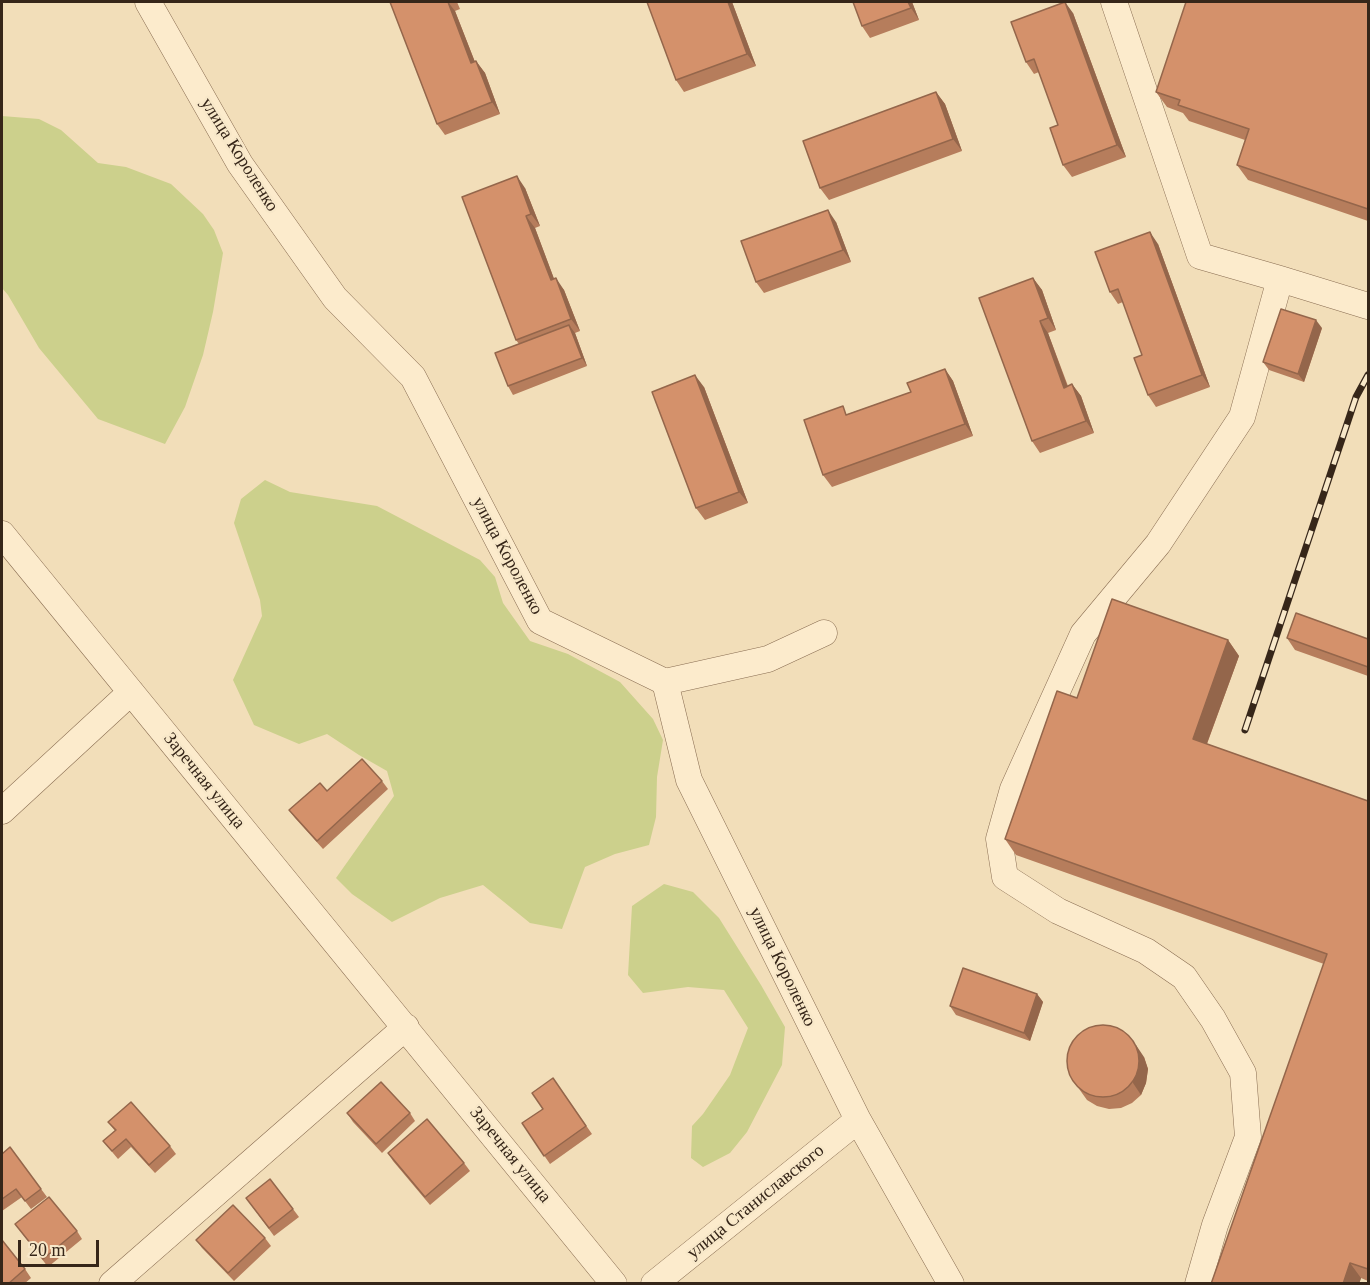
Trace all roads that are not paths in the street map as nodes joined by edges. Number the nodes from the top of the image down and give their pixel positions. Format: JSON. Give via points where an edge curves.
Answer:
{"nodes":[{"id":1,"x":148,"y":2,"type":"edge"},
{"id":2,"x":1114,"y":2,"type":"edge"},
{"id":3,"x":1280,"y":279,"type":"junction"},
{"id":4,"x":1368,"y":306,"type":"edge"},
{"id":5,"x":2,"y":534,"type":"edge"},
{"id":6,"x":824,"y":633,"type":"dead end"},
{"id":7,"x":665,"y":682,"type":"junction"},
{"id":8,"x":131,"y":692,"type":"junction"},
{"id":9,"x":2,"y":811,"type":"edge"},
{"id":10,"x":406,"y":1028,"type":"junction"},
{"id":11,"x":858,"y":1120,"type":"junction"},
{"id":12,"x":112,"y":1284,"type":"edge"},
{"id":13,"x":614,"y":1284,"type":"edge"},
{"id":14,"x":654,"y":1284,"type":"edge"},
{"id":15,"x":951,"y":1284,"type":"edge"},
{"id":16,"x":1198,"y":1284,"type":"edge"}],
"edges":[{"from":1,"to":7,"type":"street","name":"улица Короленко","via":[[240,164],[335,298],[413,377],[540,621]]},
{"from":2,"to":3,"type":"street","via":[[1200,256]]},
{"from":3,"to":4,"type":"street"},
{"from":3,"to":16,"type":"street","via":[[1242,417],[1158,544],[1083,634],[1013,789],[999,839],[1005,877],[1058,911],[1146,951],[1184,977],[1243,1073],[1248,1137]]},
{"from":5,"to":8,"type":"street","name":"Заречная улица"},
{"from":6,"to":7,"type":"street","via":[[768,659]]},
{"from":7,"to":11,"type":"street","name":"улица Короленко","via":[[689,780]]},
{"from":8,"to":9,"type":"street"},
{"from":8,"to":10,"type":"street","name":"Заречная улица"},
{"from":10,"to":12,"type":"street"},
{"from":10,"to":13,"type":"street","name":"Заречная улица"},
{"from":11,"to":14,"type":"street","name":"улица Станиславского"},
{"from":11,"to":15,"type":"street","name":"улица Короленко"}]}
